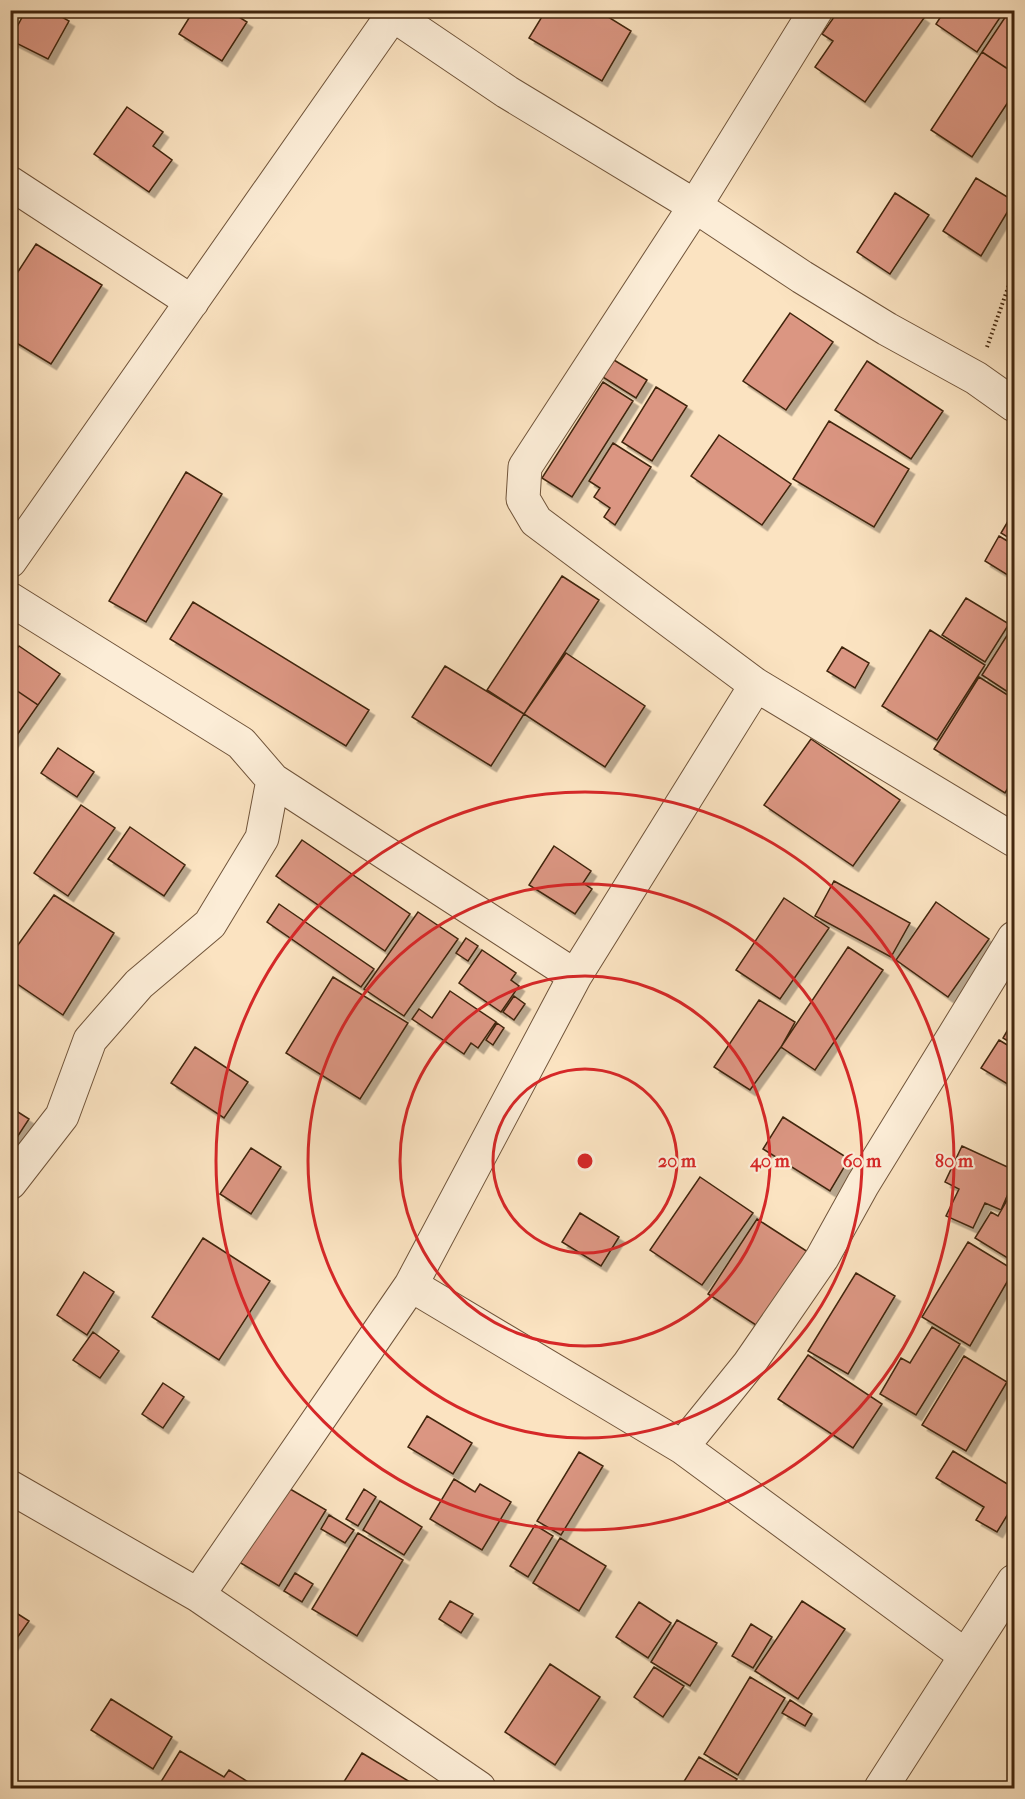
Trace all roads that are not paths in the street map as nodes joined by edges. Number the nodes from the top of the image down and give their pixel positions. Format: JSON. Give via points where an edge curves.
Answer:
{"nodes":[{"id":1,"x":816,"y":10,"type":"edge"},
{"id":2,"x":392,"y":12,"type":"edge"},
{"id":3,"x":10,"y":183,"type":"edge"},
{"id":4,"x":695,"y":206,"type":"junction"},
{"id":5,"x":192,"y":303,"type":"junction"},
{"id":6,"x":1014,"y":405,"type":"edge"},
{"id":7,"x":10,"y":561,"type":"edge"},
{"id":8,"x":10,"y":599,"type":"edge"},
{"id":9,"x":756,"y":685,"type":"junction"},
{"id":10,"x":273,"y":780,"type":"junction"},
{"id":11,"x":1014,"y":840,"type":"edge"},
{"id":12,"x":1014,"y":938,"type":"edge"},
{"id":13,"x":575,"y":976,"type":"junction"},
{"id":14,"x":10,"y":1183,"type":"edge"},
{"id":15,"x":411,"y":1285,"type":"junction"},
{"id":16,"x":682,"y":1447,"type":"junction"},
{"id":17,"x":10,"y":1487,"type":"edge"},
{"id":18,"x":1014,"y":1581,"type":"edge"},
{"id":19,"x":198,"y":1594,"type":"junction"},
{"id":20,"x":966,"y":1656,"type":"junction"},
{"id":21,"x":460,"y":1784,"type":"edge"},
{"id":22,"x":880,"y":1788,"type":"edge"}],
"edges":[{"from":1,"to":4,"type":"street"},
{"from":2,"to":4,"type":"street","via":[[507,92]]},
{"from":2,"to":5,"type":"street"},
{"from":3,"to":5,"type":"street"},
{"from":4,"to":6,"type":"street","via":[[811,283],[976,378]]},
{"from":4,"to":9,"type":"street","via":[[525,467],[523,499],[536,521]]},
{"from":5,"to":7,"type":"street"},
{"from":8,"to":10,"type":"street","via":[[241,743]]},
{"from":9,"to":11,"type":"street"},
{"from":9,"to":13,"type":"street"},
{"from":10,"to":13,"type":"street"},
{"from":10,"to":14,"type":"street","via":[[262,838],[210,924],[139,984],[90,1040],[62,1116]]},
{"from":12,"to":16,"type":"street","via":[[862,1184],[822,1258],[755,1355]]},
{"from":13,"to":15,"type":"street"},
{"from":15,"to":16,"type":"street"},
{"from":15,"to":19,"type":"street"},
{"from":16,"to":20,"type":"street"},
{"from":17,"to":19,"type":"street"},
{"from":18,"to":20,"type":"street"},
{"from":19,"to":21,"type":"street"},
{"from":20,"to":22,"type":"street"}]}
